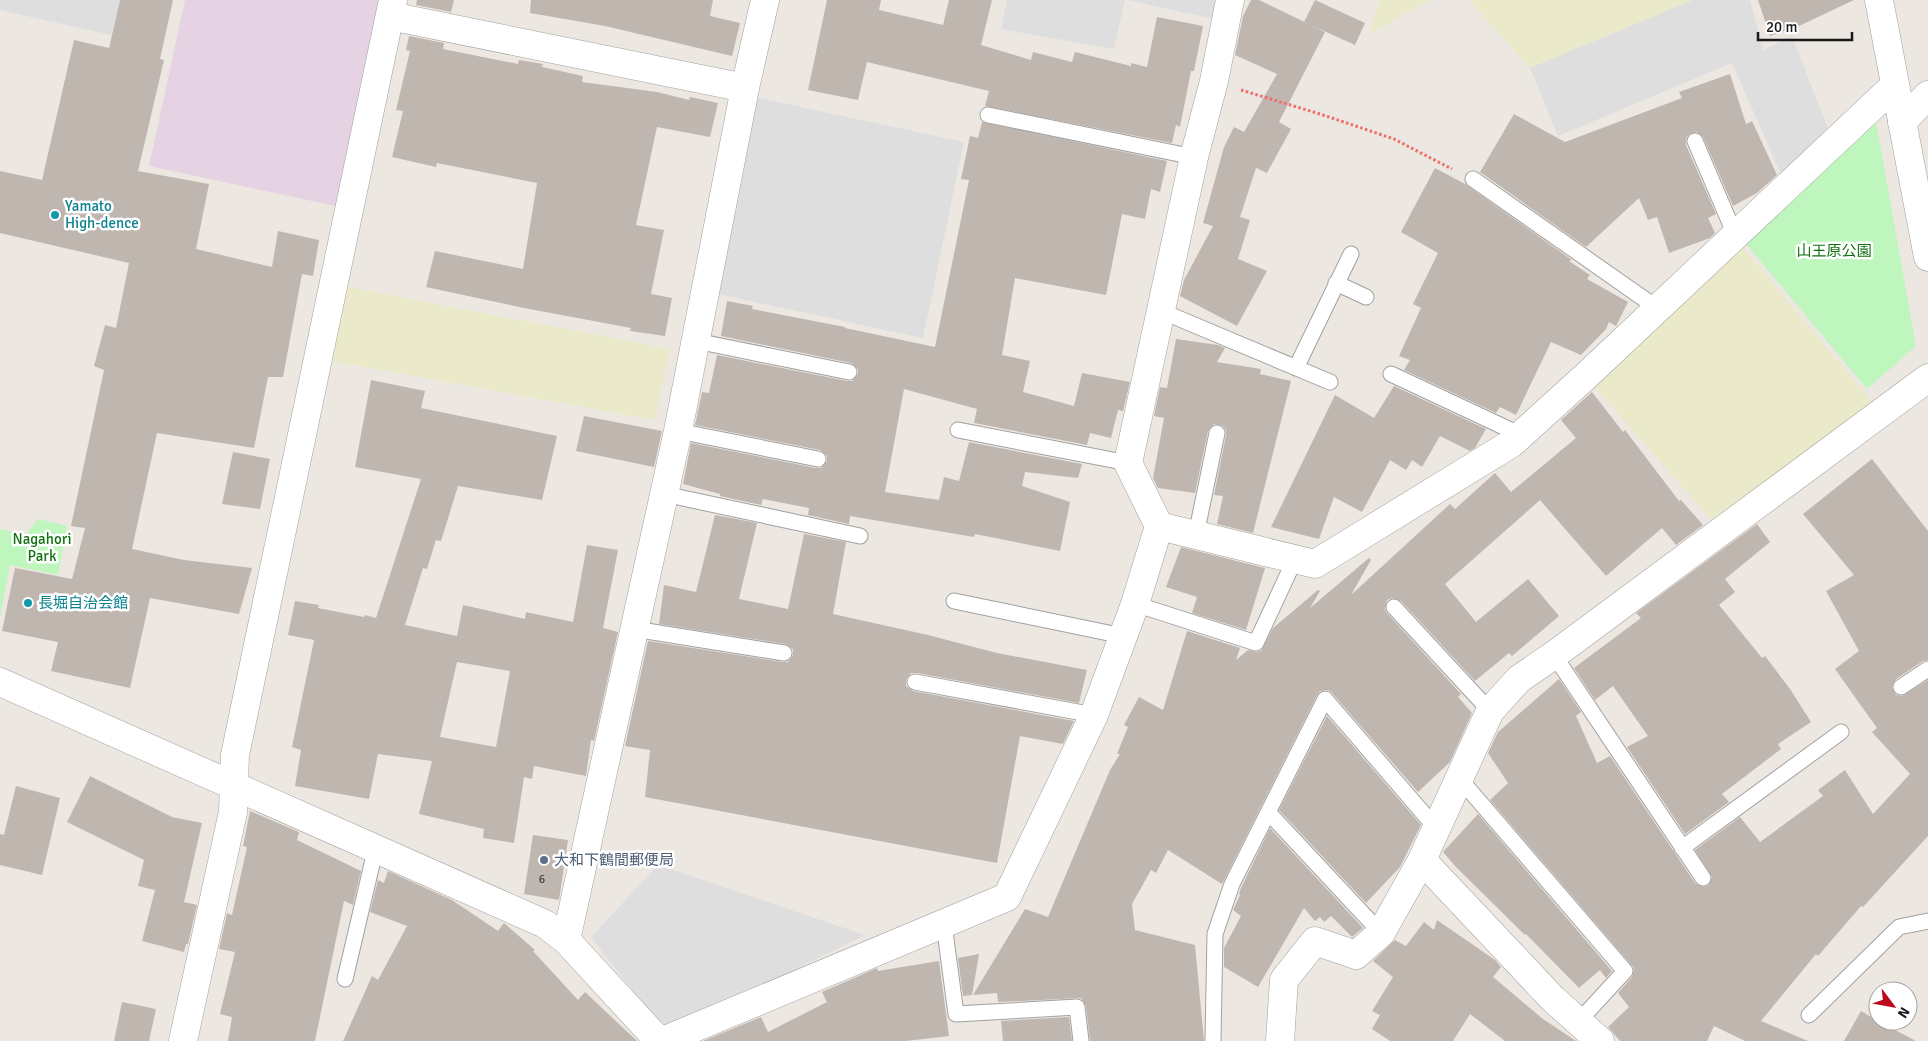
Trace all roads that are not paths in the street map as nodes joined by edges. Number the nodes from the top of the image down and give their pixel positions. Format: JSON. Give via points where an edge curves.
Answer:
{"nodes":[{"id":1,"x":765,"y":0,"type":"edge"},
{"id":2,"x":1230,"y":0,"type":"edge"},
{"id":3,"x":1879,"y":0,"type":"edge"},
{"id":4,"x":391,"y":8,"type":"edge"},
{"id":5,"x":1894,"y":86,"type":"junction"},
{"id":6,"x":745,"y":88,"type":"junction"},
{"id":7,"x":1928,"y":95,"type":"edge"},
{"id":8,"x":988,"y":115,"type":"dead end"},
{"id":9,"x":1902,"y":122,"type":"junction"},
{"id":10,"x":1695,"y":141,"type":"dead end"},
{"id":11,"x":1194,"y":157,"type":"junction"},
{"id":12,"x":1473,"y":180,"type":"road end"},
{"id":13,"x":1735,"y":235,"type":"junction"},
{"id":14,"x":1350,"y":254,"type":"dead end"},
{"id":15,"x":1928,"y":257,"type":"edge"},
{"id":16,"x":1336,"y":283,"type":"junction"},
{"id":17,"x":1366,"y":297,"type":"dead end"},
{"id":18,"x":1658,"y":308,"type":"junction"},
{"id":19,"x":1161,"y":311,"type":"junction"},
{"id":20,"x":696,"y":341,"type":"junction"},
{"id":21,"x":1296,"y":368,"type":"junction"},
{"id":22,"x":849,"y":372,"type":"dead end"},
{"id":23,"x":1391,"y":374,"type":"dead end"},
{"id":24,"x":1928,"y":378,"type":"edge"},
{"id":25,"x":1330,"y":382,"type":"dead end"},
{"id":26,"x":958,"y":430,"type":"dead end"},
{"id":27,"x":678,"y":431,"type":"junction"},
{"id":28,"x":1217,"y":433,"type":"dead end"},
{"id":29,"x":1521,"y":435,"type":"junction"},
{"id":30,"x":818,"y":459,"type":"dead end"},
{"id":31,"x":1128,"y":463,"type":"junction"},
{"id":32,"x":664,"y":494,"type":"junction"},
{"id":33,"x":1159,"y":526,"type":"junction"},
{"id":34,"x":1196,"y":535,"type":"junction"},
{"id":35,"x":860,"y":536,"type":"dead end"},
{"id":36,"x":1295,"y":559,"type":"junction"},
{"id":37,"x":954,"y":601,"type":"dead end"},
{"id":38,"x":1135,"y":604,"type":"junction"},
{"id":39,"x":1394,"y":608,"type":"dead end"},
{"id":40,"x":634,"y":629,"type":"junction"},
{"id":41,"x":1123,"y":636,"type":"junction"},
{"id":42,"x":784,"y":653,"type":"dead end"},
{"id":43,"x":1554,"y":655,"type":"junction"},
{"id":44,"x":1928,"y":669,"type":"edge"},
{"id":45,"x":0,"y":682,"type":"edge"},
{"id":46,"x":915,"y":682,"type":"dead end"},
{"id":47,"x":1901,"y":687,"type":"dead end"},
{"id":48,"x":1490,"y":711,"type":"junction"},
{"id":49,"x":1094,"y":715,"type":"junction"},
{"id":50,"x":1841,"y":732,"type":"dead end"},
{"id":51,"x":1460,"y":779,"type":"junction"},
{"id":52,"x":234,"y":786,"type":"junction"},
{"id":53,"x":1269,"y":813,"type":"junction"},
{"id":54,"x":1436,"y":828,"type":"junction"},
{"id":55,"x":376,"y":847,"type":"junction"},
{"id":56,"x":1682,"y":848,"type":"junction"},
{"id":57,"x":1422,"y":860,"type":"junction"},
{"id":58,"x":1703,"y":878,"type":"dead end"},
{"id":59,"x":1928,"y":920,"type":"edge"},
{"id":60,"x":944,"y":924,"type":"junction"},
{"id":61,"x":1381,"y":933,"type":"junction"},
{"id":62,"x":566,"y":940,"type":"junction"},
{"id":63,"x":345,"y":979,"type":"dead end"},
{"id":64,"x":1809,"y":1015,"type":"dead end"},
{"id":65,"x":1578,"y":1022,"type":"junction"},
{"id":66,"x":183,"y":1041,"type":"edge"},
{"id":67,"x":661,"y":1041,"type":"edge"},
{"id":68,"x":1081,"y":1041,"type":"edge"},
{"id":69,"x":1213,"y":1041,"type":"edge"},
{"id":70,"x":1280,"y":1041,"type":"edge"},
{"id":71,"x":1600,"y":1041,"type":"edge"}],
"edges":[{"from":1,"to":6,"type":"street"},
{"from":2,"to":11,"type":"street","via":[[1214,82]]},
{"from":3,"to":5,"type":"street"},
{"from":4,"to":6,"type":"street"},
{"from":4,"to":52,"type":"street","via":[[234,754]]},
{"from":5,"to":9,"type":"street"},
{"from":5,"to":13,"type":"street"},
{"from":6,"to":20,"type":"street"},
{"from":7,"to":9,"type":"street"},
{"from":8,"to":11,"type":"lane"},
{"from":9,"to":15,"type":"street"},
{"from":10,"to":13,"type":"lane"},
{"from":11,"to":19,"type":"street"},
{"from":12,"to":18,"type":"lane"},
{"from":13,"to":18,"type":"street"},
{"from":14,"to":16,"type":"lane"},
{"from":16,"to":17,"type":"lane"},
{"from":16,"to":21,"type":"lane"},
{"from":18,"to":29,"type":"street"},
{"from":19,"to":21,"type":"lane"},
{"from":19,"to":31,"type":"street"},
{"from":20,"to":22,"type":"lane"},
{"from":20,"to":27,"type":"street"},
{"from":21,"to":25,"type":"lane"},
{"from":23,"to":29,"type":"lane"},
{"from":24,"to":43,"type":"street"},
{"from":26,"to":31,"type":"lane"},
{"from":27,"to":30,"type":"lane"},
{"from":27,"to":32,"type":"street"},
{"from":28,"to":34,"type":"lane"},
{"from":29,"to":36,"type":"street","via":[[1315,564]]},
{"from":31,"to":33,"type":"street"},
{"from":32,"to":35,"type":"lane"},
{"from":32,"to":40,"type":"street"},
{"from":33,"to":34,"type":"street"},
{"from":33,"to":38,"type":"street"},
{"from":34,"to":36,"type":"street"},
{"from":36,"to":38,"type":"lane","via":[[1256,643]]},
{"from":37,"to":41,"type":"lane"},
{"from":38,"to":41,"type":"street"},
{"from":39,"to":48,"type":"lane"},
{"from":40,"to":42,"type":"lane"},
{"from":40,"to":62,"type":"street"},
{"from":41,"to":49,"type":"street"},
{"from":43,"to":48,"type":"street","via":[[1519,679]]},
{"from":43,"to":56,"type":"lane"},
{"from":44,"to":47,"type":"lane"},
{"from":45,"to":52,"type":"street"},
{"from":46,"to":49,"type":"lane"},
{"from":48,"to":51,"type":"street"},
{"from":49,"to":60,"type":"street","via":[[1007,897]]},
{"from":50,"to":56,"type":"lane"},
{"from":51,"to":54,"type":"street"},
{"from":51,"to":65,"type":"lane","via":[[1625,971]]},
{"from":52,"to":55,"type":"street"},
{"from":52,"to":66,"type":"street","via":[[233,812]]},
{"from":53,"to":54,"type":"lane","via":[[1325,699]]},
{"from":53,"to":61,"type":"lane"},
{"from":53,"to":69,"type":"lane","via":[[1232,884],[1216,934]]},
{"from":54,"to":57,"type":"street"},
{"from":55,"to":62,"type":"street","via":[[545,924]]},
{"from":55,"to":63,"type":"lane"},
{"from":56,"to":58,"type":"lane"},
{"from":57,"to":61,"type":"street"},
{"from":57,"to":65,"type":"street"},
{"from":59,"to":64,"type":"lane","via":[[1898,927]]},
{"from":60,"to":67,"type":"street"},
{"from":60,"to":68,"type":"lane","via":[[956,1014],[1077,1007]]},
{"from":61,"to":70,"type":"street","via":[[1356,955],[1315,941],[1284,980]]},
{"from":62,"to":67,"type":"street"},
{"from":65,"to":71,"type":"street"}]}
